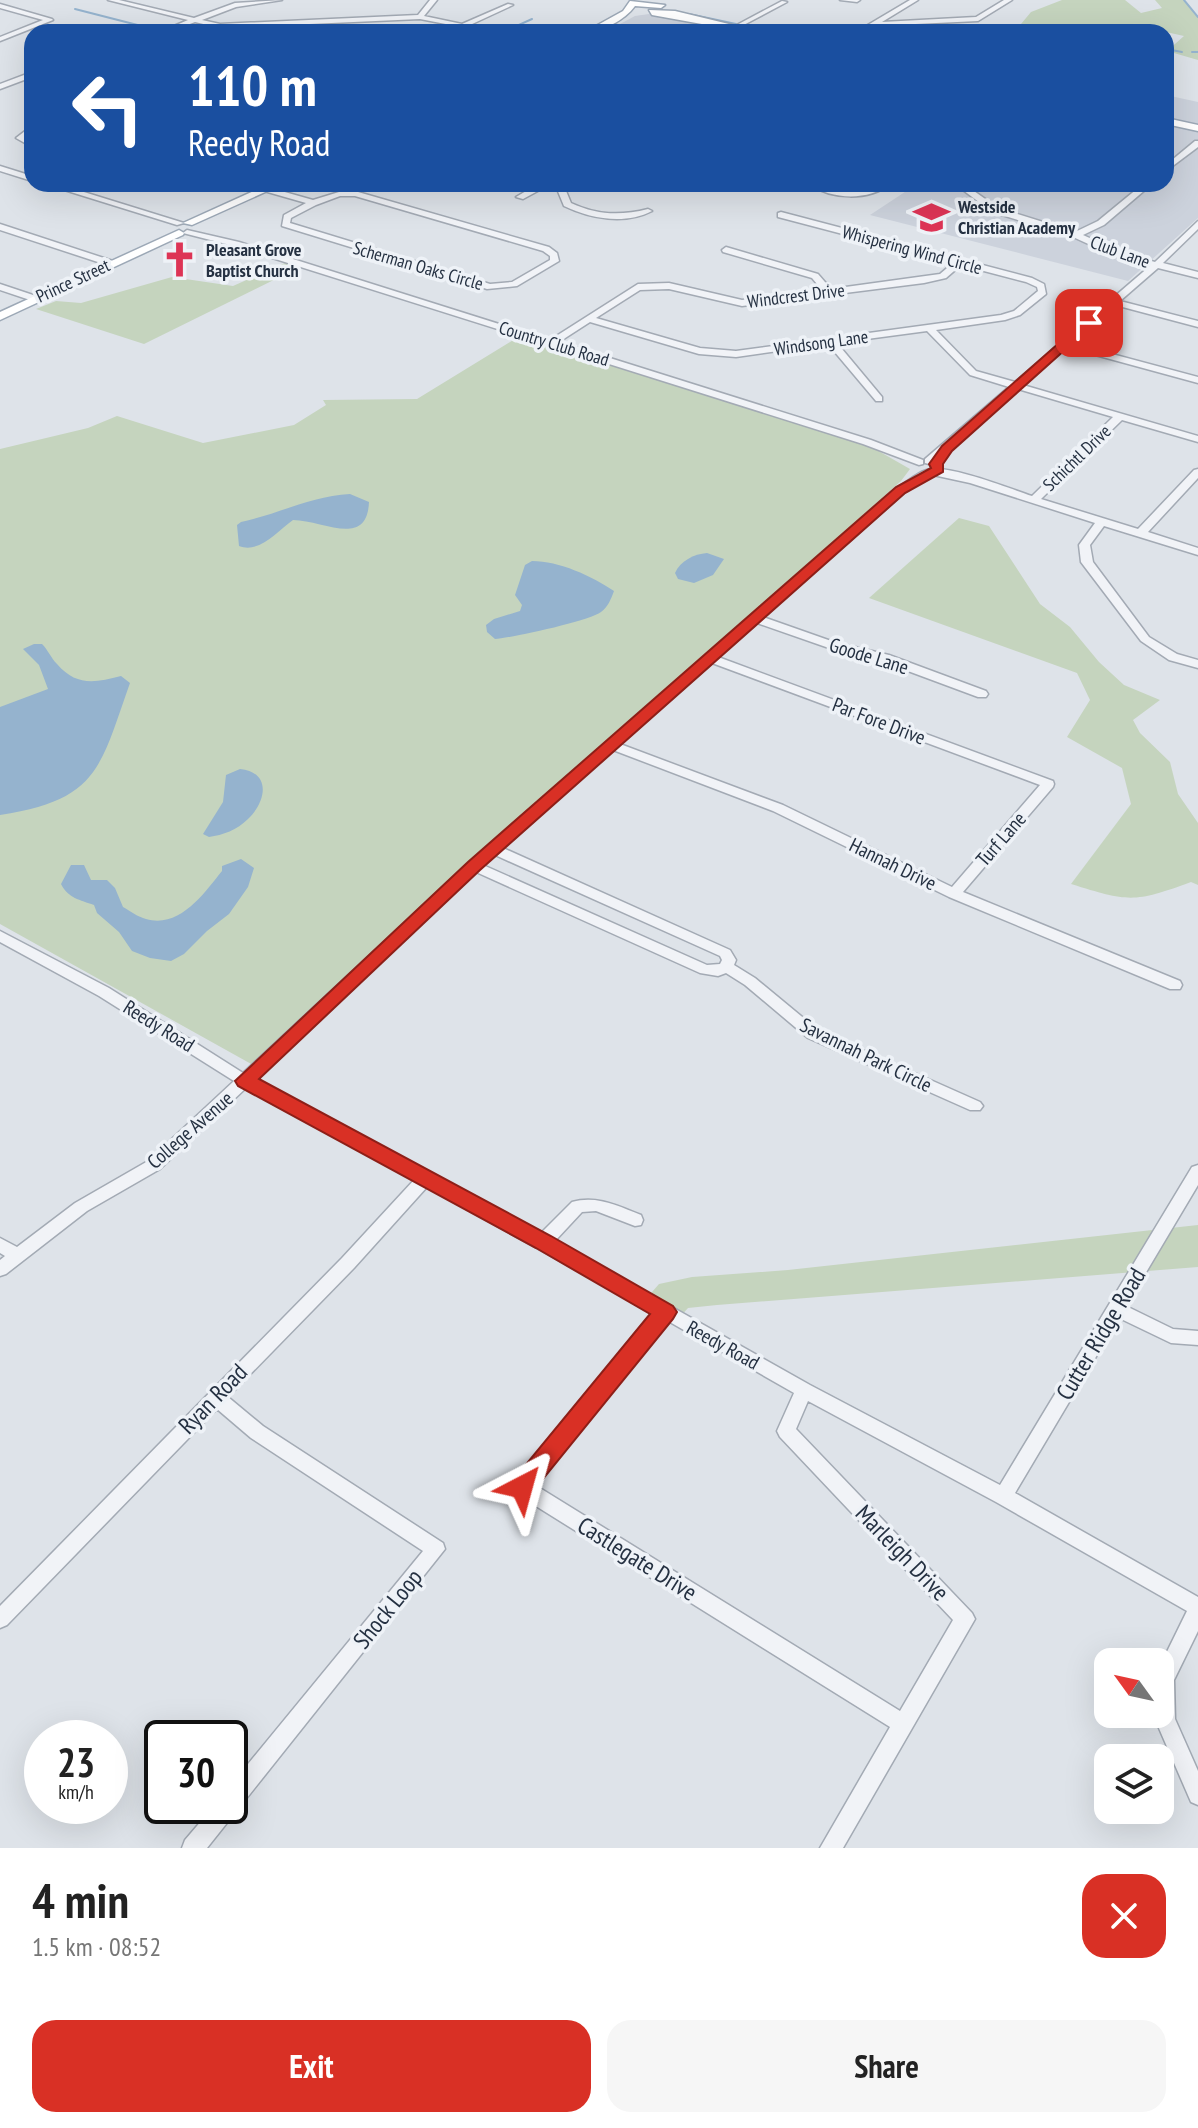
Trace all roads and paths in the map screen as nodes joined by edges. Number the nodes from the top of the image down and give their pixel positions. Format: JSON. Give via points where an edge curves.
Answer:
{"nodes":[{"id":1,"x":111,"y":0,"type":"edge"},
{"id":2,"x":140,"y":0,"type":"edge"},
{"id":3,"x":279,"y":0,"type":"edge"},
{"id":4,"x":434,"y":0,"type":"edge"},
{"id":5,"x":843,"y":0,"type":"edge"},
{"id":6,"x":857,"y":0,"type":"edge"},
{"id":7,"x":900,"y":0,"type":"edge"},
{"id":8,"x":1009,"y":0,"type":"edge"},
{"id":9,"x":913,"y":1,"type":"edge"},
{"id":10,"x":784,"y":2,"type":"dead end"},
{"id":11,"x":654,"y":3,"type":"edge"},
{"id":12,"x":128,"y":4,"type":"junction"},
{"id":13,"x":510,"y":5,"type":"dead end"},
{"id":14,"x":624,"y":5,"type":"edge"},
{"id":15,"x":0,"y":6,"type":"edge"},
{"id":16,"x":650,"y":12,"type":"junction"},
{"id":17,"x":675,"y":14,"type":"junction"},
{"id":18,"x":420,"y":17,"type":"junction"},
{"id":19,"x":192,"y":21,"type":"junction"},
{"id":20,"x":39,"y":24,"type":"edge"},
{"id":21,"x":184,"y":24,"type":"edge"},
{"id":22,"x":209,"y":24,"type":"edge"},
{"id":23,"x":325,"y":24,"type":"edge"},
{"id":24,"x":458,"y":24,"type":"edge"},
{"id":25,"x":466,"y":24,"type":"edge"},
{"id":26,"x":605,"y":24,"type":"edge"},
{"id":27,"x":616,"y":24,"type":"edge"},
{"id":28,"x":722,"y":24,"type":"edge"},
{"id":29,"x":742,"y":24,"type":"edge"},
{"id":30,"x":874,"y":24,"type":"edge"},
{"id":31,"x":910,"y":24,"type":"edge"},
{"id":32,"x":24,"y":30,"type":"edge"},
{"id":33,"x":0,"y":39,"type":"edge"},
{"id":34,"x":24,"y":77,"type":"edge"},
{"id":35,"x":0,"y":87,"type":"edge"},
{"id":36,"x":1174,"y":123,"type":"edge"},
{"id":37,"x":1198,"y":128,"type":"edge"},
{"id":38,"x":1198,"y":143,"type":"edge"},
{"id":39,"x":1174,"y":162,"type":"edge"},
{"id":40,"x":0,"y":168,"type":"edge"},
{"id":41,"x":24,"y":176,"type":"edge"},
{"id":42,"x":74,"y":192,"type":"edge"},
{"id":43,"x":262,"y":192,"type":"edge"},
{"id":44,"x":286,"y":192,"type":"edge"},
{"id":45,"x":530,"y":192,"type":"edge"},
{"id":46,"x":562,"y":192,"type":"edge"},
{"id":47,"x":845,"y":192,"type":"edge"},
{"id":48,"x":870,"y":192,"type":"edge"},
{"id":49,"x":970,"y":192,"type":"edge"},
{"id":50,"x":1138,"y":192,"type":"edge"},
{"id":51,"x":254,"y":196,"type":"junction"},
{"id":52,"x":520,"y":197,"type":"dead end"},
{"id":53,"x":313,"y":203,"type":"junction"},
{"id":54,"x":301,"y":210,"type":"junction"},
{"id":55,"x":648,"y":211,"type":"dead end"},
{"id":56,"x":781,"y":215,"type":"dead end"},
{"id":57,"x":0,"y":227,"type":"edge"},
{"id":58,"x":1197,"y":227,"type":"edge"},
{"id":59,"x":184,"y":228,"type":"junction"},
{"id":60,"x":1076,"y":235,"type":"junction"},
{"id":61,"x":726,"y":250,"type":"dead end"},
{"id":62,"x":110,"y":263,"type":"junction"},
{"id":63,"x":958,"y":263,"type":"junction"},
{"id":64,"x":1156,"y":265,"type":"junction"},
{"id":65,"x":1198,"y":275,"type":"edge"},
{"id":66,"x":1041,"y":286,"type":"joint"},
{"id":67,"x":0,"y":287,"type":"edge"},
{"id":68,"x":829,"y":293,"type":"junction"},
{"id":69,"x":36,"y":299,"type":"junction"},
{"id":70,"x":1112,"y":302,"type":"junction"},
{"id":71,"x":0,"y":316,"type":"edge"},
{"id":72,"x":589,"y":319,"type":"junction"},
{"id":73,"x":1198,"y":324,"type":"edge"},
{"id":74,"x":929,"y":328,"type":"junction"},
{"id":75,"x":831,"y":342,"type":"junction"},
{"id":76,"x":551,"y":343,"type":"junction"},
{"id":77,"x":1065,"y":344,"type":"junction"},
{"id":78,"x":1198,"y":380,"type":"edge"},
{"id":79,"x":1018,"y":386,"type":"junction"},
{"id":80,"x":879,"y":399,"type":"dead end"},
{"id":81,"x":1120,"y":416,"type":"junction"},
{"id":82,"x":1198,"y":439,"type":"edge"},
{"id":83,"x":927,"y":467,"type":"junction"},
{"id":84,"x":1198,"y":472,"type":"edge"},
{"id":85,"x":1034,"y":500,"type":"junction"},
{"id":86,"x":1101,"y":522,"type":"junction"},
{"id":87,"x":1140,"y":534,"type":"junction"},
{"id":88,"x":1198,"y":552,"type":"edge"},
{"id":89,"x":754,"y":618,"type":"junction"},
{"id":90,"x":710,"y":658,"type":"junction"},
{"id":91,"x":1198,"y":664,"type":"edge"},
{"id":92,"x":982,"y":694,"type":"dead end"},
{"id":93,"x":610,"y":745,"type":"junction"},
{"id":94,"x":1048,"y":784,"type":"joint"},
{"id":95,"x":493,"y":849,"type":"junction"},
{"id":96,"x":474,"y":866,"type":"junction"},
{"id":97,"x":550,"y":874,"type":"junction"},
{"id":98,"x":531,"y":891,"type":"junction"},
{"id":99,"x":954,"y":894,"type":"junction"},
{"id":100,"x":634,"y":912,"type":"junction"},
{"id":101,"x":617,"y":930,"type":"junction"},
{"id":102,"x":0,"y":936,"type":"edge"},
{"id":103,"x":726,"y":967,"type":"junction"},
{"id":104,"x":1175,"y":985,"type":"dead end"},
{"id":105,"x":245,"y":1081,"type":"junction"},
{"id":106,"x":975,"y":1106,"type":"dead end"},
{"id":107,"x":1198,"y":1171,"type":"edge"},
{"id":108,"x":425,"y":1179,"type":"junction"},
{"id":109,"x":635,"y":1220,"type":"dead end"},
{"id":110,"x":543,"y":1242,"type":"junction"},
{"id":111,"x":0,"y":1245,"type":"edge"},
{"id":112,"x":17,"y":1255,"type":"junction"},
{"id":113,"x":0,"y":1269,"type":"edge"},
{"id":114,"x":1116,"y":1309,"type":"junction"},
{"id":115,"x":665,"y":1312,"type":"junction"},
{"id":116,"x":1198,"y":1338,"type":"edge"},
{"id":117,"x":804,"y":1390,"type":"junction"},
{"id":118,"x":215,"y":1397,"type":"junction"},
{"id":119,"x":1003,"y":1496,"type":"junction"},
{"id":120,"x":1198,"y":1609,"type":"edge"},
{"id":121,"x":0,"y":1619,"type":"edge"},
{"id":122,"x":903,"y":1724,"type":"junction"},
{"id":123,"x":248,"y":1781,"type":"edge"},
{"id":124,"x":1198,"y":1795,"type":"edge"},
{"id":125,"x":213,"y":1824,"type":"edge"},
{"id":126,"x":193,"y":1848,"type":"edge"},
{"id":127,"x":831,"y":1848,"type":"edge"}],
"edges":[{"from":1,"to":12,"type":"street"},
{"from":2,"to":12,"type":"street"},
{"from":3,"to":19,"type":"street","via":[[235,5]]},
{"from":4,"to":18,"type":"street"},
{"from":5,"to":6,"type":"street"},
{"from":7,"to":9,"type":"street"},
{"from":8,"to":31,"type":"street","via":[[978,19]]},
{"from":9,"to":30,"type":"street"},
{"from":10,"to":29,"type":"street"},
{"from":11,"to":14,"type":"main road"},
{"from":11,"to":16,"type":"main road"},
{"from":11,"to":17,"type":"main road"},
{"from":12,"to":19,"type":"street"},
{"from":13,"to":25,"type":"street"},
{"from":14,"to":16,"type":"main road"},
{"from":14,"to":26,"type":"main road","via":[[626,13]]},
{"from":15,"to":20,"type":"street","via":[[50,20]]},
{"from":16,"to":17,"type":"main road"},
{"from":16,"to":27,"type":"main road"},
{"from":17,"to":28,"type":"main road"},
{"from":18,"to":23,"type":"street"},
{"from":18,"to":24,"type":"street"},
{"from":19,"to":21,"type":"street"},
{"from":19,"to":22,"type":"street"},
{"from":32,"to":33,"type":"street"},
{"from":34,"to":35,"type":"street"},
{"from":36,"to":37,"type":"main road"},
{"from":38,"to":39,"type":"street"},
{"from":40,"to":41,"type":"street"},
{"from":42,"to":59,"type":"street","name":"Country Club Road"},
{"from":43,"to":51,"type":"main road","name":"Prince Street"},
{"from":44,"to":53,"type":"street"},
{"from":45,"to":52,"type":"street"},
{"from":46,"to":55,"type":"street","via":[[567,204],[594,215],[622,219]]},
{"from":47,"to":48,"type":"street"},
{"from":49,"to":60,"type":"street","name":"Club Lane","via":[[995,210]]},
{"from":50,"to":60,"type":"street","via":[[1101,223]]},
{"from":51,"to":54,"type":"street"},
{"from":51,"to":59,"type":"main road","name":"Prince Street"},
{"from":53,"to":54,"type":"street","name":"Scherman Oaks Circle"},
{"from":53,"to":54,"type":"street","name":"Scherman Oaks Circle","via":[[355,194],[546,249],[555,261],[514,284],[490,287],[285,224]]},
{"from":56,"to":63,"type":"street","name":"Whispering Wind Circle"},
{"from":57,"to":62,"type":"street"},
{"from":58,"to":64,"type":"street","name":"College Avenue"},
{"from":59,"to":62,"type":"main road","name":"Prince Street"},
{"from":59,"to":76,"type":"street","name":"Country Club Road"},
{"from":60,"to":64,"type":"street","name":"Club Lane"},
{"from":61,"to":68,"type":"street","via":[[815,276]]},
{"from":62,"to":69,"type":"main road","name":"Prince Street"},
{"from":63,"to":66,"type":"street","name":"Whispering Wind Circle"},
{"from":63,"to":68,"type":"street","name":"Windcrest Drive","via":[[943,276]]},
{"from":64,"to":65,"type":"street","name":"Club Lane"},
{"from":64,"to":70,"type":"street","name":"College Avenue"},
{"from":66,"to":74,"type":"street","name":"Windsong Lane","via":[[1043,292],[1017,313]]},
{"from":67,"to":69,"type":"street"},
{"from":68,"to":72,"type":"street","name":"Windcrest Drive","via":[[742,303],[655,284],[638,287]]},
{"from":69,"to":71,"type":"main road","name":"Prince Street"},
{"from":70,"to":73,"type":"street"},
{"from":70,"to":77,"type":"street","name":"College Avenue"},
{"from":72,"to":75,"type":"street","name":"Windsong Lane","via":[[719,355]]},
{"from":72,"to":76,"type":"street","name":"Windcrest Drive"},
{"from":74,"to":75,"type":"street","name":"Windsong Lane"},
{"from":74,"to":79,"type":"street","via":[[973,373]]},
{"from":75,"to":80,"type":"street"},
{"from":76,"to":83,"type":"street","name":"Country Club Road"},
{"from":77,"to":78,"type":"street"},
{"from":77,"to":79,"type":"street","name":"College Avenue"},
{"from":79,"to":81,"type":"street"},
{"from":79,"to":83,"type":"street","name":"College Avenue"},
{"from":81,"to":82,"type":"street"},
{"from":81,"to":85,"type":"street","name":"Schichtl Drive"},
{"from":83,"to":85,"type":"street","name":"Country Club Road"},
{"from":83,"to":89,"type":"street","name":"College Avenue"},
{"from":84,"to":87,"type":"street"},
{"from":85,"to":86,"type":"street","name":"Country Club Road"},
{"from":86,"to":87,"type":"street","name":"Country Club Road"},
{"from":86,"to":91,"type":"street","via":[[1084,545],[1087,562],[1145,639],[1173,657]]},
{"from":87,"to":88,"type":"street","name":"Country Club Road"},
{"from":89,"to":90,"type":"street","name":"College Avenue"},
{"from":89,"to":92,"type":"street","name":"Goode Lane"},
{"from":90,"to":93,"type":"street","name":"College Avenue"},
{"from":90,"to":94,"type":"street","name":"Par Fore Drive"},
{"from":93,"to":95,"type":"street","name":"College Avenue"},
{"from":93,"to":99,"type":"street","name":"Hannah Drive","via":[[778,808]]},
{"from":94,"to":99,"type":"street","name":"Turf Lane"},
{"from":95,"to":96,"type":"street","name":"College Avenue"},
{"from":95,"to":97,"type":"street","name":"Savannah Park Circle"},
{"from":96,"to":98,"type":"street","name":"Savannah Park Circle"},
{"from":96,"to":105,"type":"street","name":"College Avenue"},
{"from":97,"to":98,"type":"street"},
{"from":97,"to":100,"type":"street","name":"Savannah Park Circle"},
{"from":98,"to":101,"type":"street","name":"Savannah Park Circle"},
{"from":99,"to":104,"type":"street","name":"Hannah Drive"},
{"from":100,"to":101,"type":"street"},
{"from":100,"to":103,"type":"street","name":"Savannah Park Circle","via":[[725,953]]},
{"from":101,"to":103,"type":"street","name":"Savannah Park Circle","via":[[705,970]]},
{"from":102,"to":105,"type":"street","name":"Reedy Road","via":[[104,992]]},
{"from":103,"to":106,"type":"street","name":"Savannah Park Circle","via":[[758,985],[813,1034]]},
{"from":105,"to":108,"type":"street","name":"Reedy Road"},
{"from":105,"to":112,"type":"street","name":"College Avenue","via":[[154,1165],[81,1207]]},
{"from":107,"to":114,"type":"street","name":"Cutter Ridge Road"},
{"from":108,"to":110,"type":"street","name":"Reedy Road"},
{"from":108,"to":118,"type":"street","name":"Ryan Road"},
{"from":109,"to":110,"type":"street","via":[[597,1205],[578,1206]]},
{"from":110,"to":115,"type":"street","name":"Reedy Road"},
{"from":111,"to":112,"type":"street"},
{"from":112,"to":113,"type":"street","name":"College Avenue"},
{"from":114,"to":116,"type":"street","via":[[1171,1336]]},
{"from":114,"to":119,"type":"street","name":"Cutter Ridge Road"},
{"from":115,"to":117,"type":"street","name":"Reedy Road"},
{"from":115,"to":122,"type":"street","name":"Castlegate Drive","via":[[522,1487]]},
{"from":117,"to":119,"type":"street","name":"Reedy Road"},
{"from":117,"to":122,"type":"street","name":"Marleigh Drive","via":[[786,1431],[965,1619]]},
{"from":118,"to":121,"type":"street","name":"Ryan Road"},
{"from":118,"to":123,"type":"street","name":"Shock Loop","via":[[257,1432],[436,1549]]},
{"from":119,"to":120,"type":"street","name":"Reedy Road"},
{"from":120,"to":124,"type":"street","via":[[1164,1679],[1165,1719]]},
{"from":122,"to":127,"type":"street","name":"Marleigh Drive"},
{"from":125,"to":126,"type":"street","name":"Shock Loop"}]}
